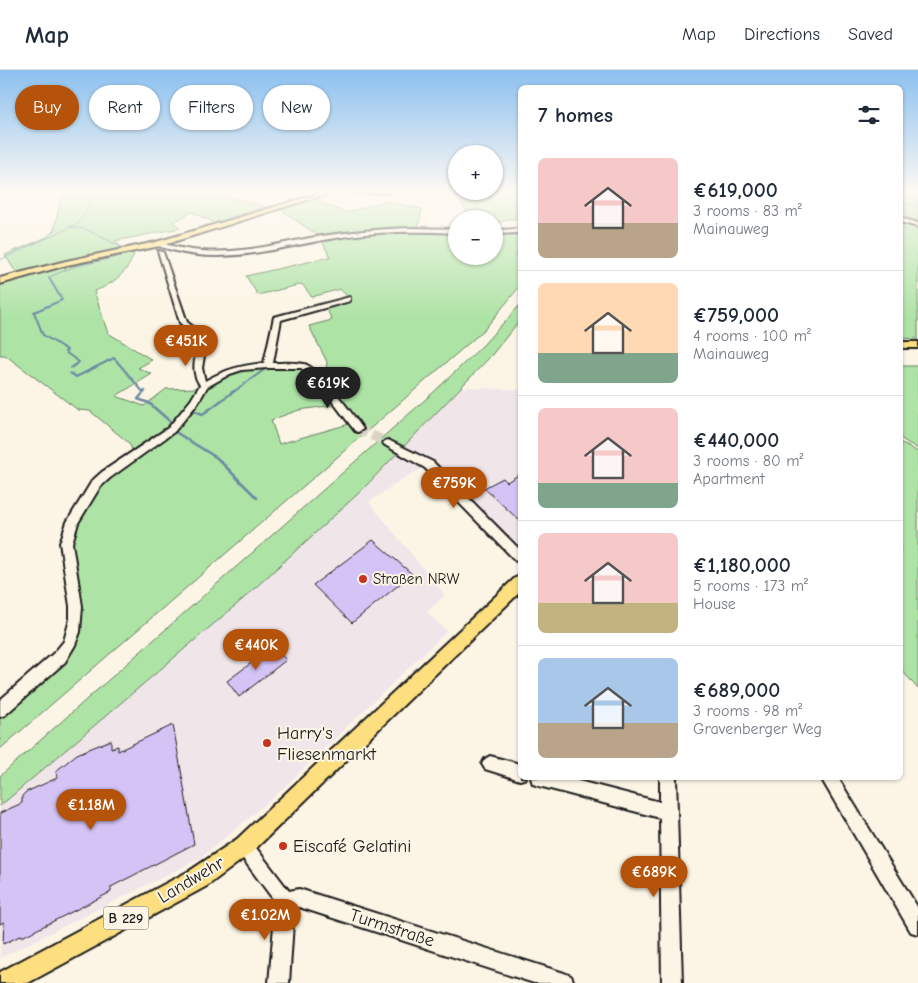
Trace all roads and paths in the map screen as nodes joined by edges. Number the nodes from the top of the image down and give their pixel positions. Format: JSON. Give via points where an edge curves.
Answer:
{"nodes":[{"id":1,"x":201,"y":234,"type":"edge"},
{"id":2,"x":354,"y":234,"type":"edge"},
{"id":3,"x":158,"y":248,"type":"junction"},
{"id":4,"x":0,"y":281,"type":"edge"},
{"id":5,"x":347,"y":299,"type":"dead end"},
{"id":6,"x":903,"y":344,"type":"edge"},
{"id":7,"x":918,"y":345,"type":"edge"},
{"id":8,"x":268,"y":365,"type":"junction"},
{"id":9,"x":204,"y":385,"type":"junction"},
{"id":10,"x":358,"y":429,"type":"tunnel mouth"},
{"id":11,"x":388,"y":443,"type":"tunnel mouth"},
{"id":12,"x":518,"y":556,"type":"edge"},
{"id":13,"x":518,"y":584,"type":"edge"},
{"id":14,"x":0,"y":710,"type":"edge"},
{"id":15,"x":490,"y":764,"type":"dead end"},
{"id":16,"x":518,"y":771,"type":"edge"},
{"id":17,"x":547,"y":780,"type":"edge"},
{"id":18,"x":668,"y":780,"type":"edge"},
{"id":19,"x":830,"y":780,"type":"edge"},
{"id":20,"x":668,"y":812,"type":"junction"},
{"id":21,"x":244,"y":846,"type":"junction"},
{"id":22,"x":285,"y":901,"type":"junction"},
{"id":23,"x":918,"y":926,"type":"edge"},
{"id":24,"x":4,"y":983,"type":"edge"},
{"id":25,"x":279,"y":983,"type":"edge"},
{"id":26,"x":564,"y":983,"type":"edge"},
{"id":27,"x":672,"y":983,"type":"edge"}],
"edges":[{"from":1,"to":3,"type":"main road"},
{"from":2,"to":3,"type":"street","via":[[236,254]]},
{"from":3,"to":4,"type":"main road","via":[[66,263]]},
{"from":3,"to":9,"type":"street","via":[[184,323],[203,338],[197,366]]},
{"from":5,"to":8,"type":"street","via":[[277,320]]},
{"from":6,"to":7,"type":"main road"},
{"from":8,"to":9,"type":"street","via":[[235,370]]},
{"from":8,"to":10,"type":"street","via":[[299,365],[312,372]]},
{"from":9,"to":14,"type":"street","via":[[171,430],[100,480],[73,522],[66,551],[78,618],[75,634],[60,657]]},
{"from":11,"to":12,"type":"street","via":[[429,465]]},
{"from":13,"to":21,"type":"main road","number":"B 229"},
{"from":15,"to":16,"type":"street"},
{"from":17,"to":20,"type":"street"},
{"from":18,"to":20,"type":"street"},
{"from":19,"to":23,"type":"street"},
{"from":20,"to":27,"type":"street"},
{"from":21,"to":22,"type":"street"},
{"from":21,"to":24,"type":"main road","name":"Landwehr","number":"B 229","via":[[199,878]]},
{"from":22,"to":25,"type":"street"},
{"from":22,"to":26,"type":"street","name":"Turmstraße","via":[[299,898]]}]}
